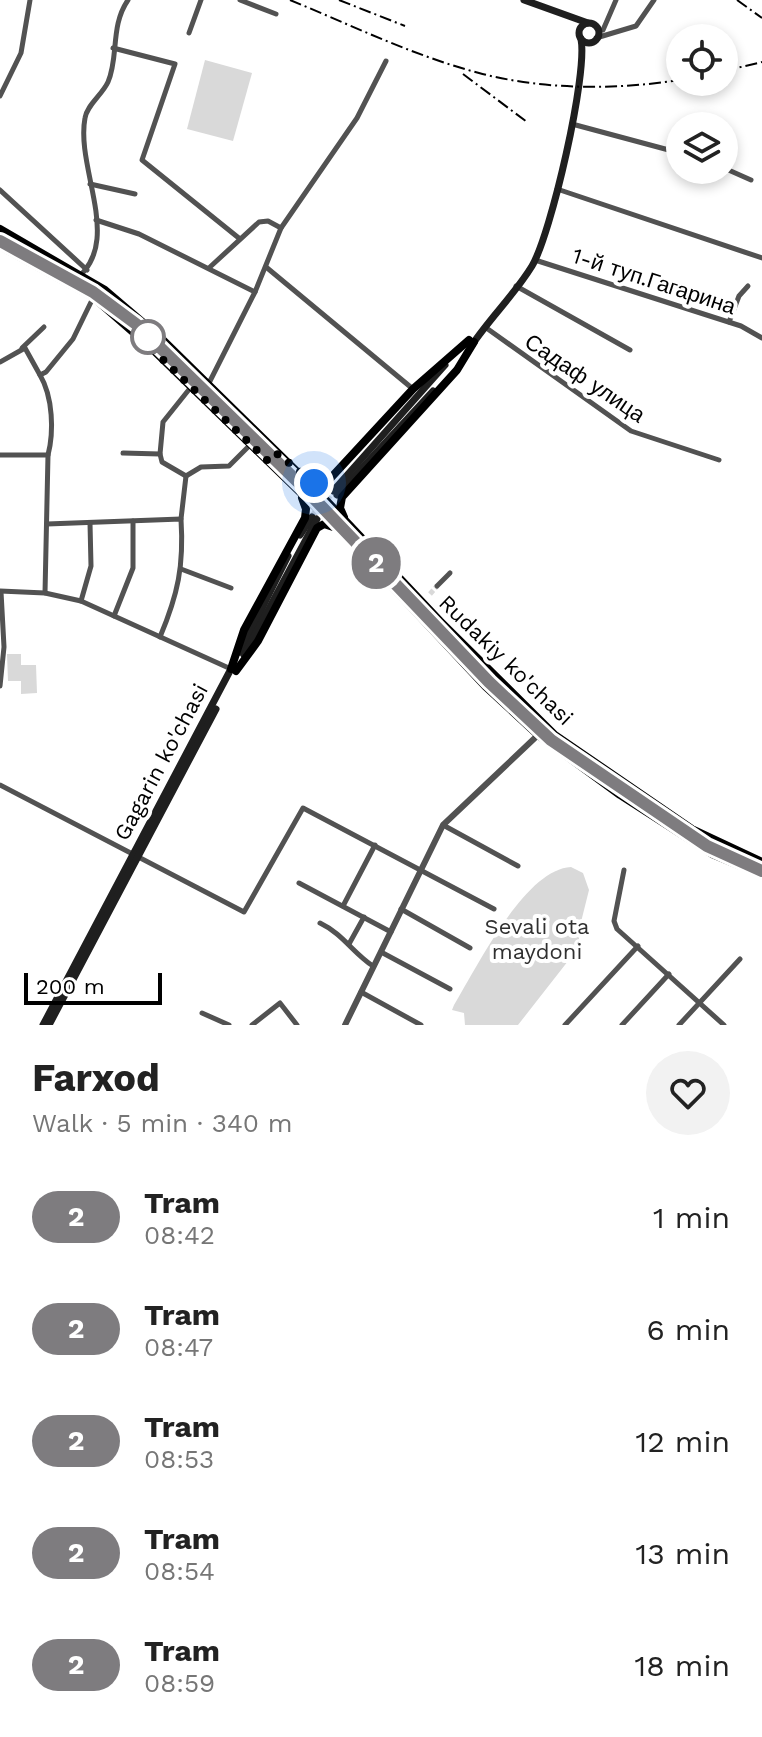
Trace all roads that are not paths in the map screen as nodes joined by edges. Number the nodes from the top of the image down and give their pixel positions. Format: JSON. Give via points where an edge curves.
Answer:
{"nodes":[{"id":1,"x":30,"y":0,"type":"edge"},
{"id":2,"x":128,"y":0,"type":"edge"},
{"id":3,"x":201,"y":0,"type":"edge"},
{"id":4,"x":240,"y":0,"type":"edge"},
{"id":5,"x":524,"y":0,"type":"edge"},
{"id":6,"x":616,"y":0,"type":"edge"},
{"id":7,"x":654,"y":0,"type":"edge"},
{"id":8,"x":544,"y":2,"type":"edge"},
{"id":9,"x":561,"y":12,"type":"junction"},
{"id":10,"x":276,"y":14,"type":"dead end"},
{"id":11,"x":596,"y":26,"type":"junction"},
{"id":12,"x":614,"y":32,"type":"junction"},
{"id":13,"x":189,"y":33,"type":"dead end"},
{"id":14,"x":580,"y":35,"type":"junction"},
{"id":15,"x":595,"y":40,"type":"junction"},
{"id":16,"x":112,"y":48,"type":"junction"},
{"id":17,"x":583,"y":58,"type":"junction"},
{"id":18,"x":386,"y":61,"type":"dead end"},
{"id":19,"x":0,"y":96,"type":"edge"},
{"id":20,"x":571,"y":124,"type":"junction"},
{"id":21,"x":666,"y":149,"type":"edge"},
{"id":22,"x":738,"y":174,"type":"edge"},
{"id":23,"x":751,"y":180,"type":"dead end"},
{"id":24,"x":90,"y":184,"type":"junction"},
{"id":25,"x":557,"y":188,"type":"junction"},
{"id":26,"x":0,"y":190,"type":"edge"},
{"id":27,"x":135,"y":194,"type":"dead end"},
{"id":28,"x":96,"y":220,"type":"junction"},
{"id":29,"x":281,"y":228,"type":"junction"},
{"id":30,"x":0,"y":229,"type":"edge"},
{"id":31,"x":240,"y":239,"type":"junction"},
{"id":32,"x":0,"y":246,"type":"edge"},
{"id":33,"x":762,"y":258,"type":"edge"},
{"id":34,"x":535,"y":260,"type":"junction"},
{"id":35,"x":210,"y":267,"type":"junction"},
{"id":36,"x":266,"y":267,"type":"junction"},
{"id":37,"x":85,"y":273,"type":"junction"},
{"id":38,"x":69,"y":284,"type":"junction"},
{"id":39,"x":516,"y":286,"type":"junction"},
{"id":40,"x":748,"y":286,"type":"dead end"},
{"id":41,"x":255,"y":292,"type":"junction"},
{"id":42,"x":93,"y":297,"type":"junction"},
{"id":43,"x":729,"y":322,"type":"junction"},
{"id":44,"x":44,"y":327,"type":"dead end"},
{"id":45,"x":484,"y":327,"type":"junction"},
{"id":46,"x":762,"y":338,"type":"edge"},
{"id":47,"x":472,"y":341,"type":"junction"},
{"id":48,"x":22,"y":348,"type":"junction"},
{"id":49,"x":630,"y":350,"type":"dead end"},
{"id":50,"x":0,"y":361,"type":"edge"},
{"id":51,"x":40,"y":375,"type":"junction"},
{"id":52,"x":207,"y":386,"type":"junction"},
{"id":53,"x":191,"y":387,"type":"junction"},
{"id":54,"x":413,"y":389,"type":"junction"},
{"id":55,"x":251,"y":444,"type":"junction"},
{"id":56,"x":123,"y":453,"type":"dead end"},
{"id":57,"x":160,"y":454,"type":"junction"},
{"id":58,"x":278,"y":454,"type":"junction"},
{"id":59,"x":0,"y":455,"type":"edge"},
{"id":60,"x":48,"y":455,"type":"junction"},
{"id":61,"x":719,"y":460,"type":"dead end"},
{"id":62,"x":269,"y":462,"type":"junction"},
{"id":63,"x":296,"y":470,"type":"junction"},
{"id":64,"x":186,"y":476,"type":"junction"},
{"id":65,"x":295,"y":487,"type":"junction"},
{"id":66,"x":335,"y":493,"type":"tunnel mouth"},
{"id":67,"x":315,"y":518,"type":"tunnel mouth"},
{"id":68,"x":181,"y":519,"type":"junction"},
{"id":69,"x":133,"y":521,"type":"junction"},
{"id":70,"x":90,"y":523,"type":"junction"},
{"id":71,"x":47,"y":524,"type":"junction"},
{"id":72,"x":349,"y":524,"type":"junction"},
{"id":73,"x":340,"y":531,"type":"junction"},
{"id":74,"x":181,"y":569,"type":"junction"},
{"id":75,"x":450,"y":573,"type":"dead end"},
{"id":76,"x":403,"y":582,"type":"junction"},
{"id":77,"x":437,"y":586,"type":"tunnel mouth"},
{"id":78,"x":231,"y":588,"type":"dead end"},
{"id":79,"x":394,"y":591,"type":"junction"},
{"id":80,"x":0,"y":592,"type":"edge"},
{"id":81,"x":45,"y":593,"type":"junction"},
{"id":82,"x":81,"y":601,"type":"junction"},
{"id":83,"x":114,"y":616,"type":"junction"},
{"id":84,"x":160,"y":637,"type":"junction"},
{"id":85,"x":234,"y":670,"type":"junction"},
{"id":86,"x":0,"y":686,"type":"edge"},
{"id":87,"x":538,"y":735,"type":"junction"},
{"id":88,"x":0,"y":785,"type":"edge"},
{"id":89,"x":664,"y":811,"type":"junction"},
{"id":90,"x":658,"y":820,"type":"junction"},
{"id":91,"x":443,"y":825,"type":"junction"},
{"id":92,"x":375,"y":845,"type":"junction"},
{"id":93,"x":136,"y":855,"type":"junction"},
{"id":94,"x":762,"y":862,"type":"edge"},
{"id":95,"x":518,"y":866,"type":"dead end"},
{"id":96,"x":421,"y":869,"type":"junction"},
{"id":97,"x":624,"y":870,"type":"dead end"},
{"id":98,"x":762,"y":875,"type":"edge"},
{"id":99,"x":299,"y":883,"type":"dead end"},
{"id":100,"x":343,"y":906,"type":"junction"},
{"id":101,"x":401,"y":909,"type":"junction"},
{"id":102,"x":494,"y":909,"type":"dead end"},
{"id":103,"x":364,"y":917,"type":"junction"},
{"id":104,"x":320,"y":923,"type":"dead end"},
{"id":105,"x":391,"y":932,"type":"junction"},
{"id":106,"x":349,"y":944,"type":"junction"},
{"id":107,"x":638,"y":946,"type":"junction"},
{"id":108,"x":470,"y":948,"type":"dead end"},
{"id":109,"x":381,"y":952,"type":"junction"},
{"id":110,"x":740,"y":959,"type":"dead end"},
{"id":111,"x":373,"y":966,"type":"junction"},
{"id":112,"x":669,"y":974,"type":"junction"},
{"id":113,"x":450,"y":989,"type":"dead end"},
{"id":114,"x":361,"y":992,"type":"junction"},
{"id":115,"x":699,"y":1003,"type":"junction"},
{"id":116,"x":202,"y":1013,"type":"dead end"},
{"id":117,"x":46,"y":1025,"type":"edge"},
{"id":118,"x":229,"y":1025,"type":"edge"},
{"id":119,"x":252,"y":1025,"type":"edge"},
{"id":120,"x":297,"y":1025,"type":"edge"},
{"id":121,"x":345,"y":1025,"type":"edge"},
{"id":122,"x":421,"y":1025,"type":"edge"},
{"id":123,"x":565,"y":1025,"type":"edge"},
{"id":124,"x":622,"y":1025,"type":"edge"},
{"id":125,"x":679,"y":1025,"type":"edge"},
{"id":126,"x":724,"y":1025,"type":"edge"}],
"edges":[{"from":1,"to":19,"type":"street","via":[[21,53]]},
{"from":2,"to":16,"type":"street"},
{"from":3,"to":13,"type":"street"},
{"from":4,"to":10,"type":"street"},
{"from":5,"to":8,"type":"main road"},
{"from":6,"to":11,"type":"street"},
{"from":7,"to":12,"type":"street","via":[[636,26]]},
{"from":8,"to":9,"type":"main road"},
{"from":9,"to":11,"type":"main road"},
{"from":9,"to":14,"type":"main road"},
{"from":11,"to":12,"type":"street"},
{"from":11,"to":14,"type":"main road"},
{"from":11,"to":15,"type":"main road"},
{"from":12,"to":15,"type":"street"},
{"from":14,"to":15,"type":"main road"},
{"from":14,"to":17,"type":"main road"},
{"from":15,"to":17,"type":"main road"},
{"from":16,"to":24,"type":"street","via":[[109,80],[84,120]]},
{"from":16,"to":31,"type":"street","via":[[175,64],[142,160]]},
{"from":17,"to":20,"type":"main road"},
{"from":18,"to":29,"type":"street","via":[[357,118]]},
{"from":20,"to":21,"type":"street"},
{"from":20,"to":25,"type":"main road"},
{"from":22,"to":23,"type":"street"},
{"from":24,"to":27,"type":"street"},
{"from":24,"to":28,"type":"street"},
{"from":25,"to":33,"type":"street"},
{"from":25,"to":34,"type":"main road"},
{"from":26,"to":37,"type":"street"},
{"from":28,"to":35,"type":"street"},
{"from":28,"to":37,"type":"street","via":[[98,244]]},
{"from":29,"to":31,"type":"street","via":[[259,222]]},
{"from":29,"to":36,"type":"street"},
{"from":30,"to":37,"type":"main road","name":"Rudakiy ko'chasi"},
{"from":31,"to":35,"type":"street"},
{"from":32,"to":38,"type":"main road","name":"Rudakiy ko'chasi"},
{"from":34,"to":39,"type":"main road"},
{"from":34,"to":43,"type":"street","name":"1-й туп.Гагарина"},
{"from":35,"to":41,"type":"street"},
{"from":36,"to":41,"type":"street"},
{"from":36,"to":54,"type":"street"},
{"from":37,"to":38,"type":"street"},
{"from":37,"to":52,"type":"main road","name":"Rudakiy ko'chasi","via":[[160,337]]},
{"from":38,"to":42,"type":"main road","name":"Rudakiy ko'chasi"},
{"from":39,"to":45,"type":"main road"},
{"from":39,"to":49,"type":"street"},
{"from":40,"to":43,"type":"street"},
{"from":41,"to":52,"type":"street"},
{"from":42,"to":51,"type":"street","via":[[73,339]]},
{"from":42,"to":53,"type":"main road","name":"Rudakiy ko'chasi"},
{"from":43,"to":46,"type":"street","name":"1-й туп.Гагарина"},
{"from":44,"to":48,"type":"street"},
{"from":45,"to":47,"type":"main road"},
{"from":45,"to":61,"type":"street","name":"Садаф улица","via":[[631,431]]},
{"from":47,"to":54,"type":"main road"},
{"from":47,"to":66,"type":"main road"},
{"from":47,"to":72,"type":"main road","via":[[457,370],[342,497],[340,508]]},
{"from":48,"to":50,"type":"street"},
{"from":48,"to":51,"type":"street"},
{"from":51,"to":60,"type":"street","via":[[52,424]]},
{"from":52,"to":58,"type":"main road","name":"Rudakiy ko'chasi"},
{"from":53,"to":55,"type":"main road","name":"Rudakiy ko'chasi"},
{"from":53,"to":57,"type":"street","via":[[163,422]]},
{"from":54,"to":63,"type":"main road","via":[[324,484],[317,485]]},
{"from":55,"to":62,"type":"main road","name":"Rudakiy ko'chasi"},
{"from":55,"to":64,"type":"street","via":[[229,466],[201,467]]},
{"from":56,"to":57,"type":"street"},
{"from":57,"to":64,"type":"street","via":[[162,462]]},
{"from":58,"to":62,"type":"main road"},
{"from":58,"to":63,"type":"main road","name":"Rudakiy ko'chasi"},
{"from":59,"to":60,"type":"street"},
{"from":60,"to":71,"type":"street"},
{"from":62,"to":65,"type":"main road","name":"Rudakiy ko'chasi"},
{"from":63,"to":72,"type":"main road","name":"Rudakiy ko'chasi"},
{"from":64,"to":68,"type":"street"},
{"from":65,"to":73,"type":"main road","name":"Rudakiy ko'chasi"},
{"from":65,"to":85,"type":"main road","via":[[306,514],[244,630]]},
{"from":67,"to":85,"type":"main road","name":"Gagarin ko'chasi"},
{"from":68,"to":69,"type":"street"},
{"from":68,"to":74,"type":"street"},
{"from":69,"to":70,"type":"street"},
{"from":69,"to":83,"type":"street","via":[[133,568]]},
{"from":70,"to":71,"type":"street"},
{"from":70,"to":82,"type":"street","via":[[91,566]]},
{"from":71,"to":81,"type":"street"},
{"from":72,"to":76,"type":"main road","name":"Rudakiy ko'chasi"},
{"from":73,"to":79,"type":"main road","name":"Rudakiy ko'chasi"},
{"from":73,"to":85,"type":"main road","via":[[326,524],[317,528],[258,641]]},
{"from":74,"to":78,"type":"street"},
{"from":74,"to":84,"type":"street","via":[[177,596]]},
{"from":75,"to":77,"type":"street"},
{"from":76,"to":79,"type":"main road"},
{"from":76,"to":89,"type":"main road","name":"Rudakiy ko'chasi","via":[[529,713],[591,763]]},
{"from":79,"to":87,"type":"main road","name":"Rudakiy ko'chasi"},
{"from":80,"to":81,"type":"street"},
{"from":80,"to":86,"type":"street"},
{"from":81,"to":82,"type":"street"},
{"from":82,"to":83,"type":"street"},
{"from":83,"to":84,"type":"street"},
{"from":84,"to":85,"type":"street"},
{"from":85,"to":93,"type":"main road","name":"Gagarin ko'chasi"},
{"from":87,"to":90,"type":"main road","name":"Rudakiy ko'chasi"},
{"from":87,"to":91,"type":"street"},
{"from":88,"to":93,"type":"street"},
{"from":89,"to":90,"type":"main road"},
{"from":89,"to":94,"type":"main road","name":"Rudakiy ko'chasi","via":[[718,844]]},
{"from":90,"to":98,"type":"main road","name":"Rudakiy ko'chasi","via":[[712,854]]},
{"from":91,"to":95,"type":"street"},
{"from":91,"to":96,"type":"street"},
{"from":92,"to":93,"type":"street","via":[[303,808],[244,912]]},
{"from":92,"to":96,"type":"street"},
{"from":92,"to":100,"type":"street"},
{"from":93,"to":117,"type":"main road","name":"Gagarin ko'chasi"},
{"from":96,"to":101,"type":"street"},
{"from":96,"to":102,"type":"street"},
{"from":97,"to":107,"type":"street","via":[[614,921]]},
{"from":99,"to":100,"type":"street"},
{"from":100,"to":103,"type":"street"},
{"from":101,"to":105,"type":"street"},
{"from":101,"to":108,"type":"street"},
{"from":103,"to":105,"type":"street"},
{"from":103,"to":106,"type":"street"},
{"from":104,"to":106,"type":"street"},
{"from":105,"to":109,"type":"street"},
{"from":106,"to":111,"type":"street"},
{"from":107,"to":112,"type":"street"},
{"from":107,"to":123,"type":"street"},
{"from":109,"to":111,"type":"street"},
{"from":109,"to":113,"type":"street"},
{"from":110,"to":115,"type":"street"},
{"from":111,"to":114,"type":"street"},
{"from":112,"to":115,"type":"street"},
{"from":112,"to":124,"type":"street"},
{"from":114,"to":121,"type":"street"},
{"from":114,"to":122,"type":"street"},
{"from":115,"to":125,"type":"street"},
{"from":115,"to":126,"type":"street"},
{"from":116,"to":118,"type":"street"},
{"from":119,"to":120,"type":"street","via":[[280,1003]]}]}
